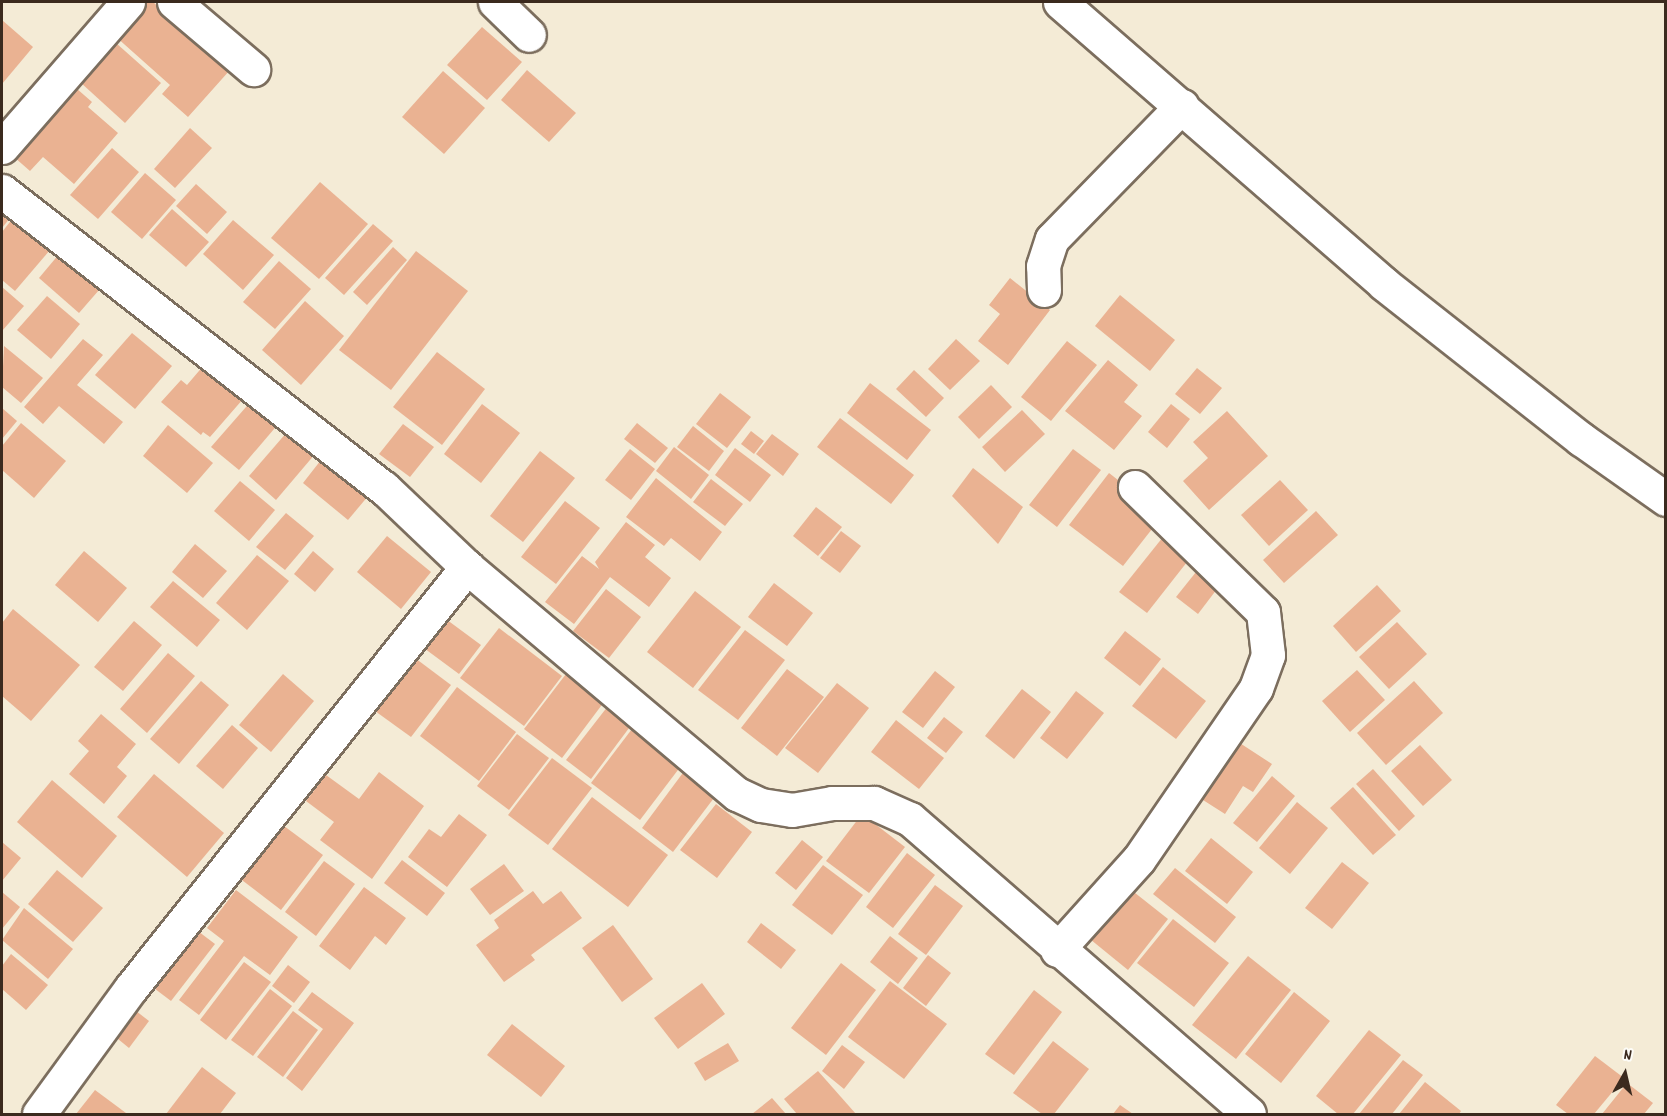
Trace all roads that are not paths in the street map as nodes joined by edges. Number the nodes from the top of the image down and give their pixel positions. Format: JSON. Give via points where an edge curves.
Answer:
{"nodes":[{"id":1,"x":128,"y":2,"type":"edge"},
{"id":2,"x":174,"y":2,"type":"edge"},
{"id":3,"x":495,"y":2,"type":"edge"},
{"id":4,"x":1060,"y":2,"type":"edge"},
{"id":5,"x":529,"y":35,"type":"dead end"},
{"id":6,"x":253,"y":69,"type":"dead end"},
{"id":7,"x":1178,"y":109,"type":"junction"},
{"id":8,"x":2,"y":147,"type":"edge"},
{"id":9,"x":2,"y":191,"type":"edge"},
{"id":10,"x":1044,"y":290,"type":"dead end"},
{"id":11,"x":1136,"y":486,"type":"dead end"},
{"id":12,"x":1665,"y":499,"type":"edge"},
{"id":13,"x":467,"y":567,"type":"junction"},
{"id":14,"x":1058,"y":950,"type":"junction"},
{"id":15,"x":39,"y":1114,"type":"edge"},
{"id":16,"x":1250,"y":1114,"type":"edge"}],
"edges":[{"from":1,"to":8,"type":"street"},
{"from":2,"to":6,"type":"street"},
{"from":3,"to":5,"type":"street"},
{"from":4,"to":7,"type":"street"},
{"from":7,"to":10,"type":"street","via":[[1052,239],[1043,266]]},
{"from":7,"to":12,"type":"street","via":[[1384,284],[1581,439]]},
{"from":9,"to":13,"type":"street","via":[[384,488]]},
{"from":11,"to":14,"type":"street","via":[[1263,612],[1268,655],[1256,688],[1139,859]]},
{"from":13,"to":14,"type":"street","via":[[737,794],[760,805],[792,810],[858,801],[893,810],[910,819]]},
{"from":13,"to":15,"type":"street","via":[[131,988]]},
{"from":14,"to":16,"type":"street"}]}
